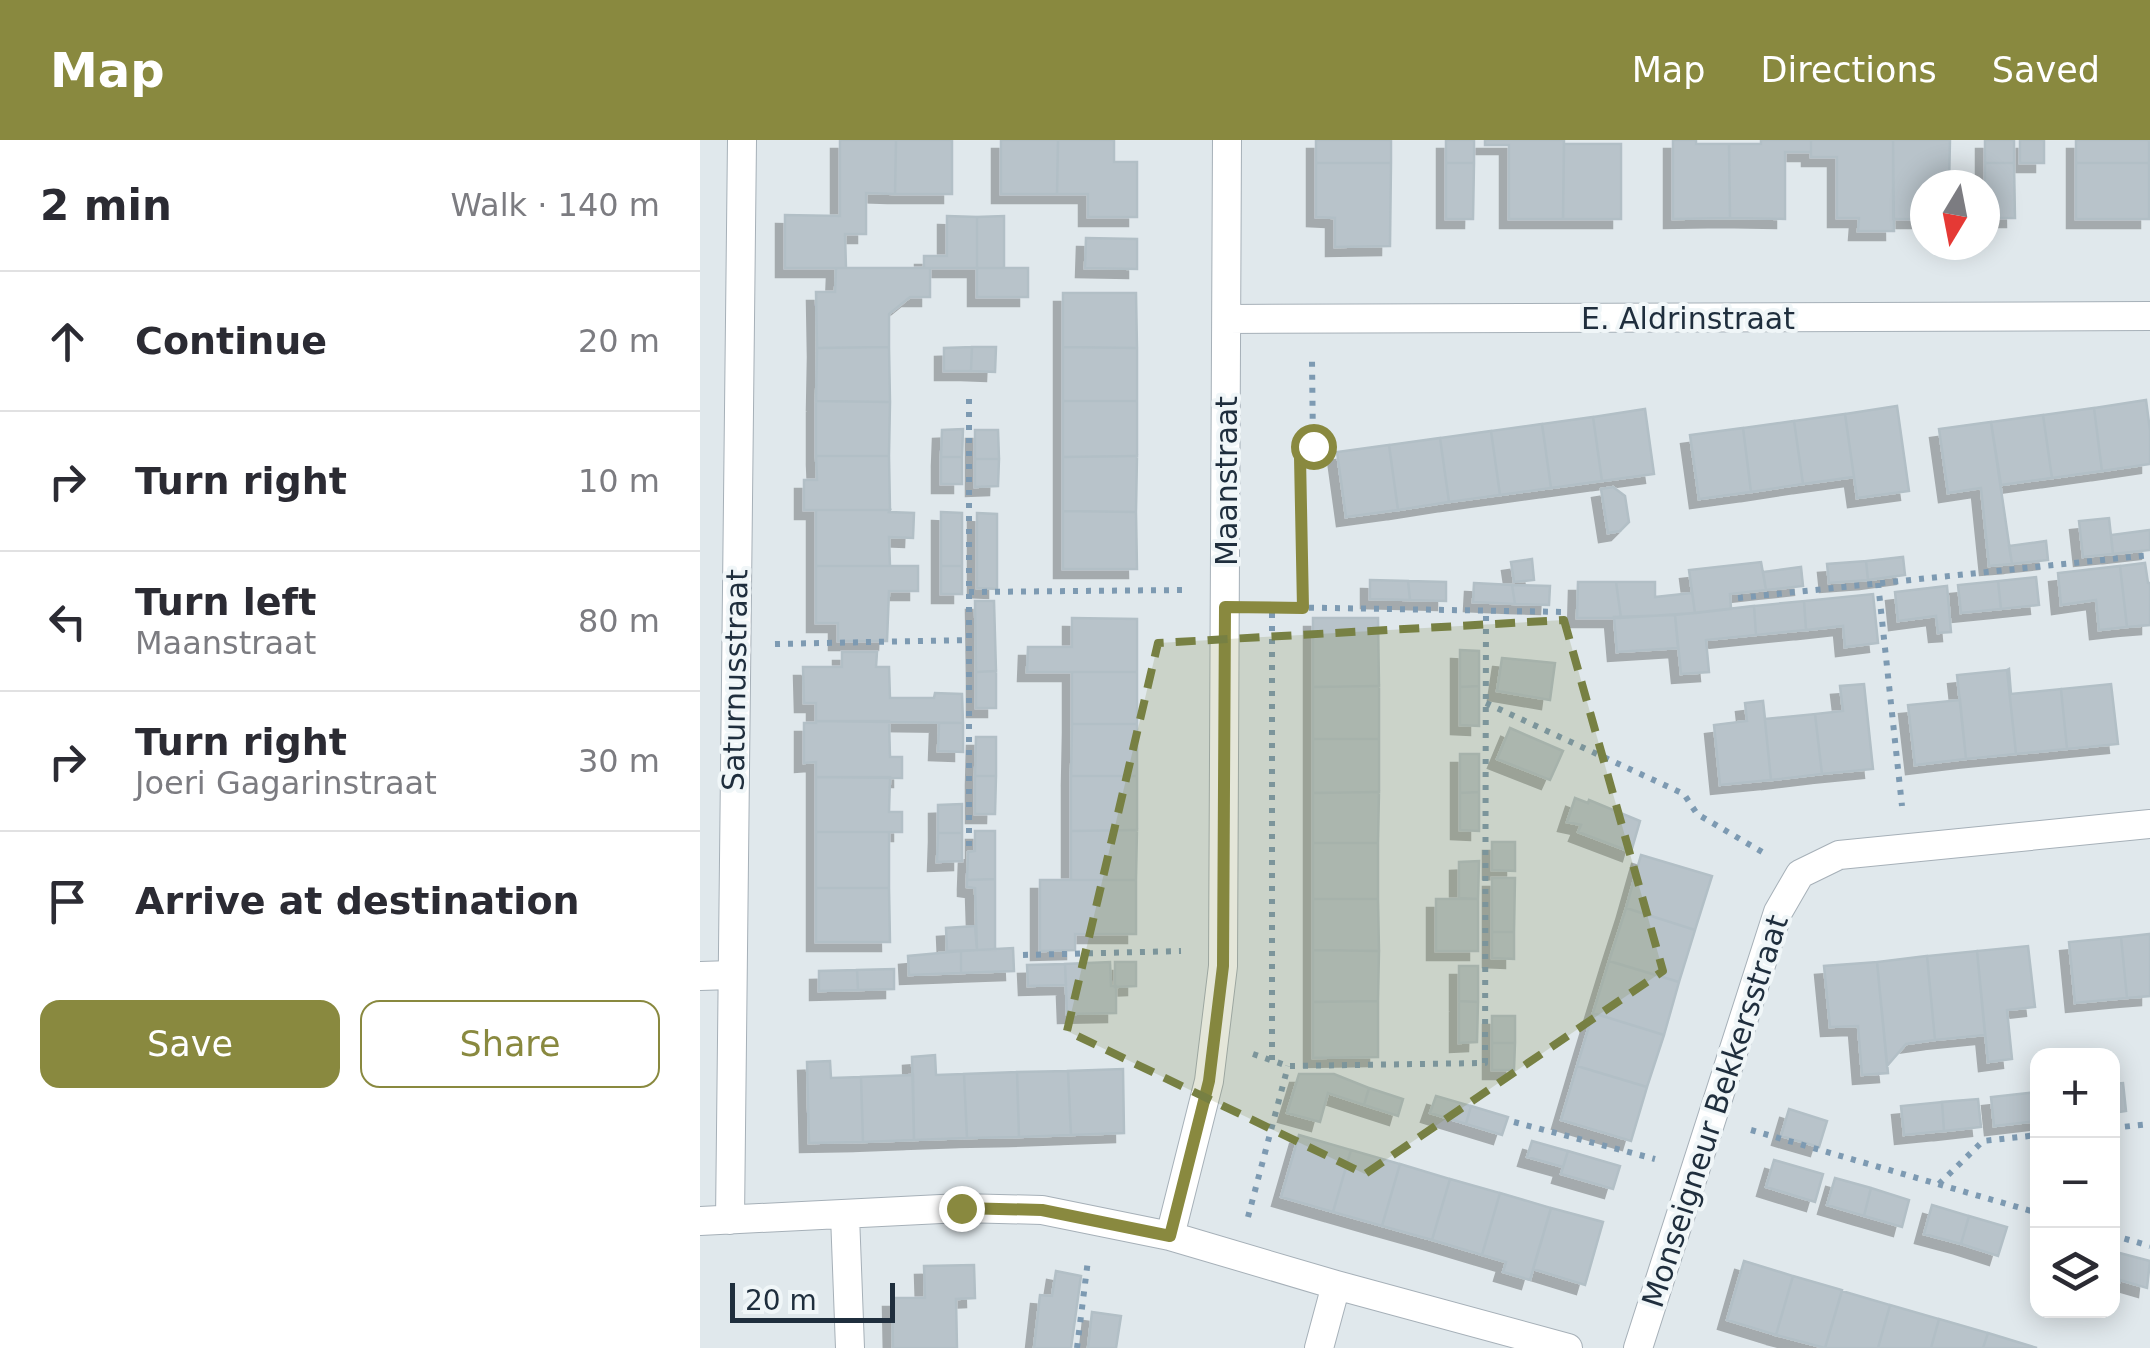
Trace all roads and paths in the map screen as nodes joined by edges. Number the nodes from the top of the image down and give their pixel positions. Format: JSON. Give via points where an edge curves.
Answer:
{"nodes":[{"id":1,"x":742,"y":140,"type":"edge"},
{"id":2,"x":1227,"y":140,"type":"edge"},
{"id":3,"x":2150,"y":316,"type":"edge"},
{"id":4,"x":1227,"y":319,"type":"junction"},
{"id":5,"x":1312,"y":319,"type":"junction"},
{"id":6,"x":970,"y":397,"type":"dead end"},
{"id":7,"x":2150,"y":555,"type":"edge"},
{"id":8,"x":1878,"y":584,"type":"junction"},
{"id":9,"x":969,"y":592,"type":"junction"},
{"id":10,"x":1225,"y":598,"type":"junction"},
{"id":11,"x":1738,"y":598,"type":"dead end"},
{"id":12,"x":1272,"y":607,"type":"junction"},
{"id":13,"x":1303,"y":608,"type":"junction"},
{"id":14,"x":1486,"y":611,"type":"junction"},
{"id":15,"x":1568,"y":612,"type":"dead end"},
{"id":16,"x":969,"y":640,"type":"junction"},
{"id":17,"x":736,"y":644,"type":"junction"},
{"id":18,"x":1486,"y":702,"type":"junction"},
{"id":19,"x":2150,"y":824,"type":"edge"},
{"id":20,"x":969,"y":846,"type":"dead end"},
{"id":21,"x":1907,"y":848,"type":"junction"},
{"id":22,"x":1800,"y":874,"type":"junction"},
{"id":23,"x":1223,"y":950,"type":"junction"},
{"id":24,"x":1023,"y":955,"type":"dead end"},
{"id":25,"x":732,"y":975,"type":"junction"},
{"id":26,"x":700,"y":976,"type":"edge"},
{"id":27,"x":1214,"y":1042,"type":"junction"},
{"id":28,"x":1272,"y":1060,"type":"junction"},
{"id":29,"x":1288,"y":1066,"type":"junction"},
{"id":30,"x":1712,"y":1118,"type":"junction"},
{"id":31,"x":1514,"y":1122,"type":"dead end"},
{"id":32,"x":2150,"y":1124,"type":"edge"},
{"id":33,"x":2120,"y":1127,"type":"edge"},
{"id":34,"x":2030,"y":1136,"type":"edge"},
{"id":35,"x":1695,"y":1170,"type":"junction"},
{"id":36,"x":1940,"y":1184,"type":"junction"},
{"id":37,"x":2030,"y":1211,"type":"edge"},
{"id":38,"x":845,"y":1215,"type":"junction"},
{"id":39,"x":730,"y":1220,"type":"junction"},
{"id":40,"x":700,"y":1221,"type":"edge"},
{"id":41,"x":1093,"y":1221,"type":"junction"},
{"id":42,"x":1170,"y":1236,"type":"junction"},
{"id":43,"x":2120,"y":1237,"type":"edge"},
{"id":44,"x":2150,"y":1246,"type":"edge"},
{"id":45,"x":1238,"y":1256,"type":"junction"},
{"id":46,"x":1336,"y":1285,"type":"junction"},
{"id":47,"x":850,"y":1348,"type":"edge"},
{"id":48,"x":1078,"y":1348,"type":"edge"},
{"id":49,"x":1319,"y":1348,"type":"edge"},
{"id":50,"x":1568,"y":1348,"type":"edge"},
{"id":51,"x":1638,"y":1348,"type":"edge"}],
"edges":[{"from":1,"to":17,"type":"street","name":"Saturnusstraat"},
{"from":2,"to":4,"type":"street","name":"Maanstraat"},
{"from":3,"to":5,"type":"street","name":"E. Aldrinstraat"},
{"from":4,"to":5,"type":"street","name":"E. Aldrinstraat"},
{"from":4,"to":10,"type":"street","name":"Maanstraat"},
{"from":5,"to":13,"type":"path","via":[[1313,446],[1300,457]]},
{"from":6,"to":9,"type":"path"},
{"from":7,"to":8,"type":"path"},
{"from":8,"to":11,"type":"path"},
{"from":8,"to":21,"type":"path"},
{"from":9,"to":10,"type":"path"},
{"from":9,"to":16,"type":"path"},
{"from":10,"to":12,"type":"path"},
{"from":10,"to":23,"type":"street","name":"Maanstraat"},
{"from":12,"to":13,"type":"path"},
{"from":12,"to":28,"type":"path"},
{"from":13,"to":14,"type":"path"},
{"from":14,"to":15,"type":"path"},
{"from":14,"to":18,"type":"path"},
{"from":16,"to":17,"type":"path"},
{"from":16,"to":20,"type":"path"},
{"from":17,"to":25,"type":"street","name":"Saturnusstraat"},
{"from":18,"to":22,"type":"path","via":[[1684,794],[1697,814]]},
{"from":18,"to":29,"type":"path","via":[[1486,1063]]},
{"from":19,"to":21,"type":"street"},
{"from":21,"to":22,"type":"street","via":[[1839,855]]},
{"from":22,"to":30,"type":"street","name":"Monseigneur Bekkersstraat","via":[[1778,912]]},
{"from":23,"to":24,"type":"path"},
{"from":23,"to":27,"type":"street","name":"Maanstraat"},
{"from":25,"to":26,"type":"street"},
{"from":25,"to":39,"type":"street","name":"Saturnusstraat"},
{"from":27,"to":28,"type":"path"},
{"from":27,"to":42,"type":"street","name":"Maanstraat"},
{"from":28,"to":29,"type":"path"},
{"from":29,"to":45,"type":"path"},
{"from":30,"to":35,"type":"street","name":"Monseigneur Bekkersstraat"},
{"from":30,"to":36,"type":"path"},
{"from":31,"to":35,"type":"path"},
{"from":32,"to":33,"type":"path"},
{"from":34,"to":36,"type":"path","via":[[1983,1140]]},
{"from":35,"to":51,"type":"street","name":"Monseigneur Bekkersstraat"},
{"from":36,"to":37,"type":"path"},
{"from":38,"to":39,"type":"street"},
{"from":38,"to":41,"type":"street","via":[[961,1208],[1042,1210]]},
{"from":38,"to":47,"type":"street"},
{"from":39,"to":40,"type":"street"},
{"from":41,"to":42,"type":"street"},
{"from":41,"to":48,"type":"path"},
{"from":42,"to":45,"type":"street"},
{"from":43,"to":44,"type":"path"},
{"from":45,"to":46,"type":"street"},
{"from":46,"to":49,"type":"street"},
{"from":46,"to":50,"type":"street"}]}
